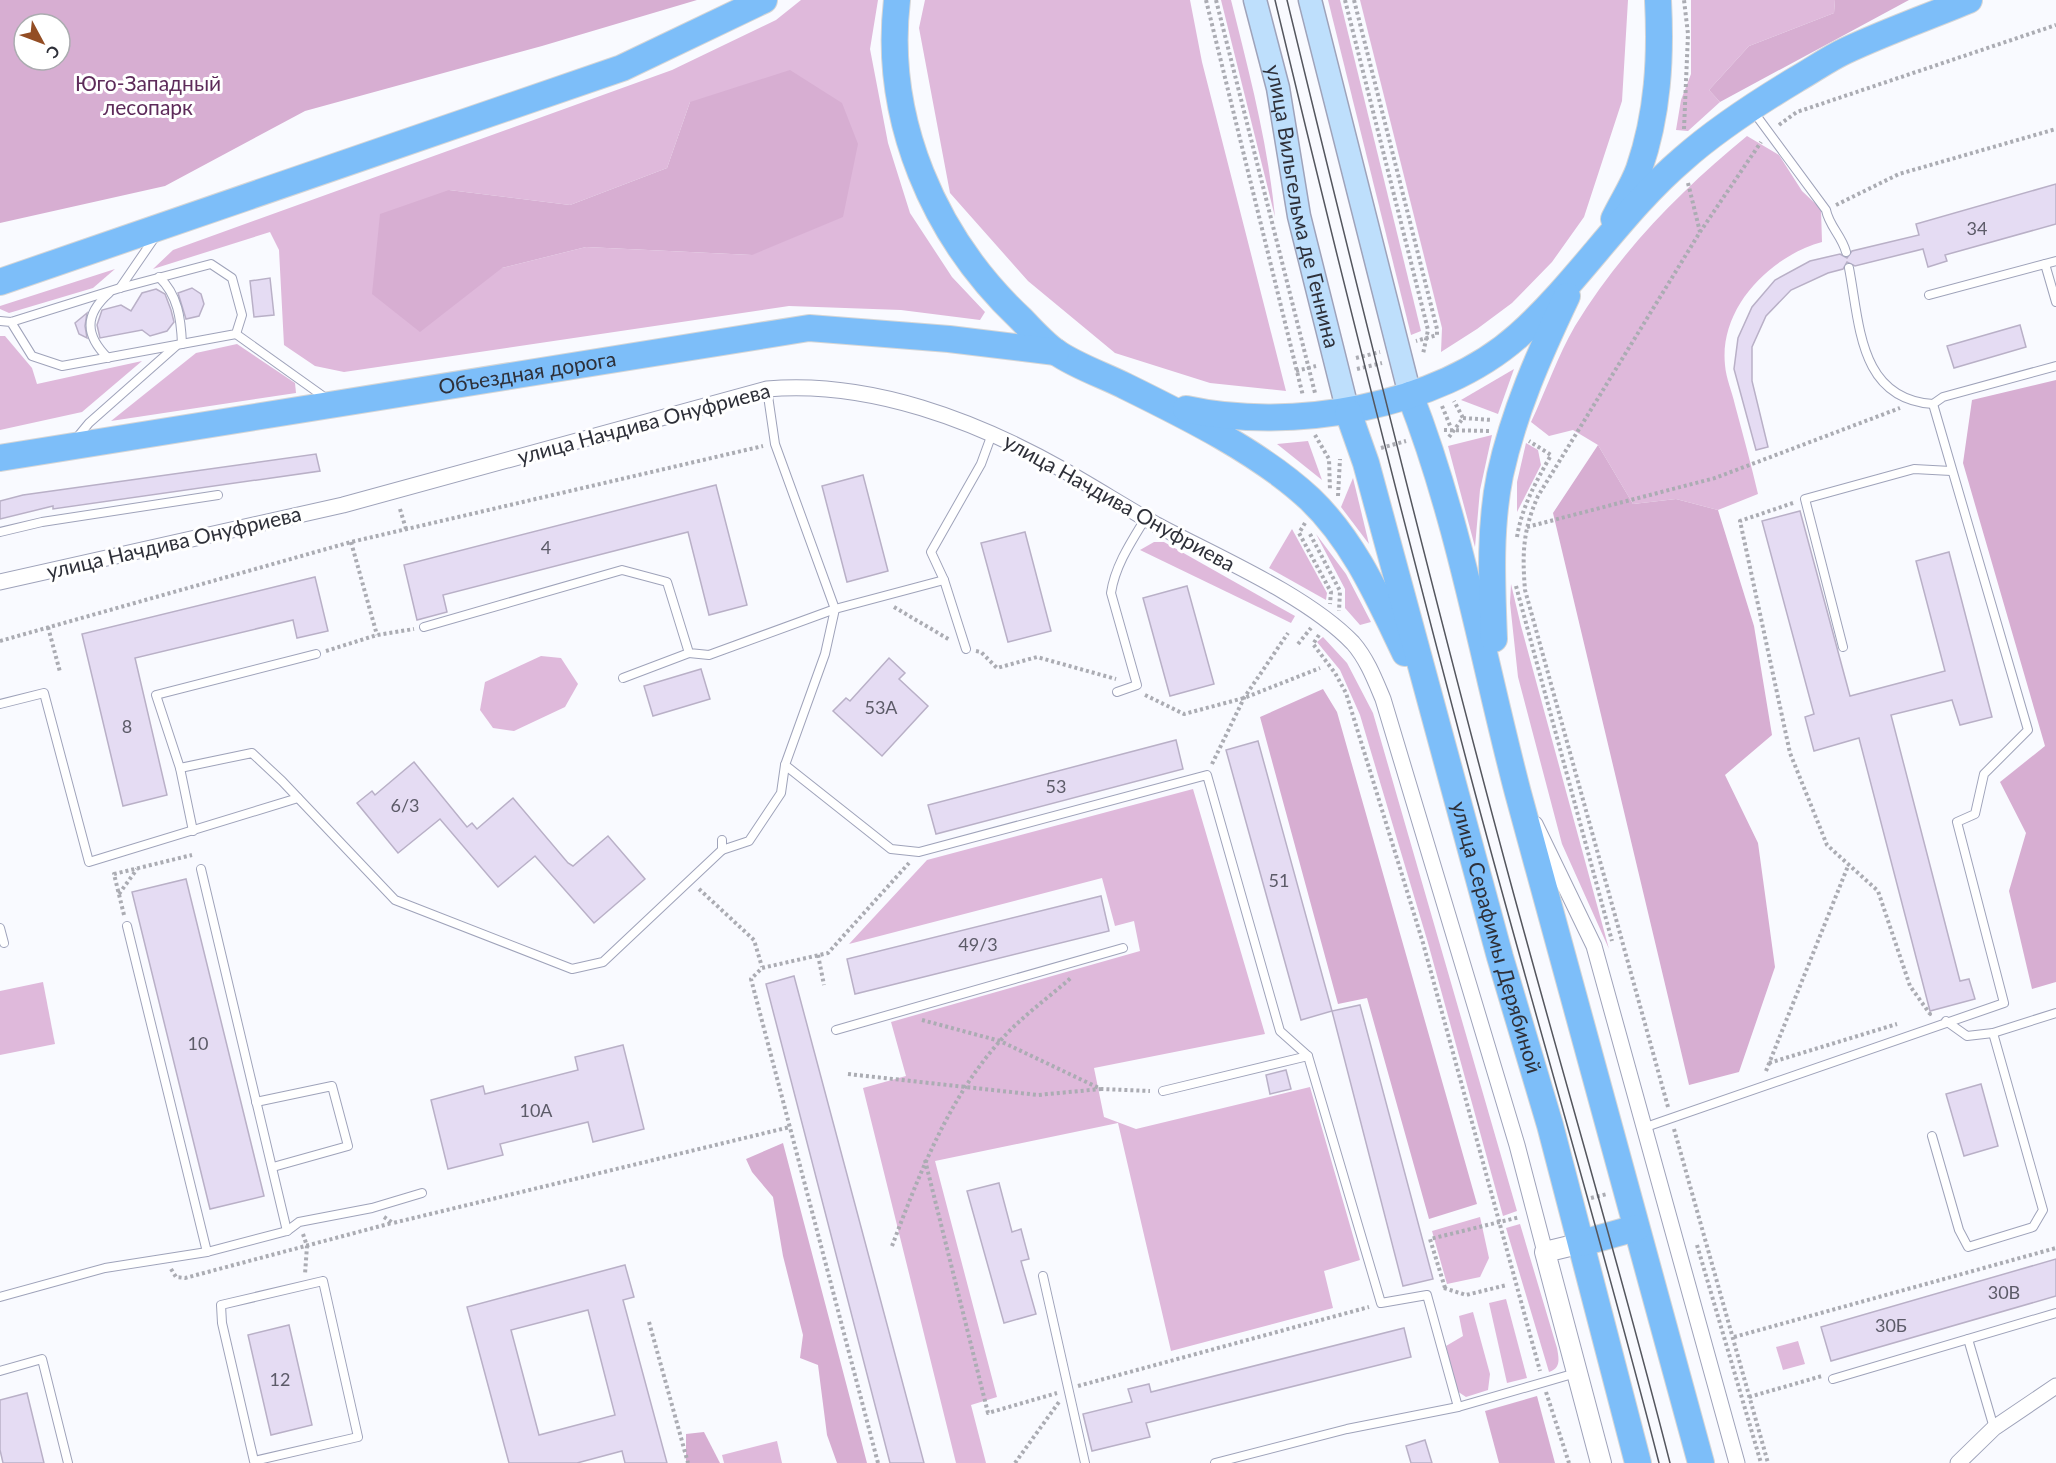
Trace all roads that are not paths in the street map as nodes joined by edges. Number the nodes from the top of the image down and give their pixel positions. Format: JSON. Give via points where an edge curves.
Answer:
{"nodes":[{"id":1,"x":764,"y":0,"type":"edge"},
{"id":2,"x":897,"y":0,"type":"edge"},
{"id":3,"x":1255,"y":0,"type":"edge"},
{"id":4,"x":1310,"y":0,"type":"edge"},
{"id":5,"x":1658,"y":0,"type":"edge"},
{"id":6,"x":1969,"y":0,"type":"edge"},
{"id":7,"x":1751,"y":107,"type":"junction"},
{"id":8,"x":163,"y":226,"type":"junction"},
{"id":9,"x":1604,"y":240,"type":"junction"},
{"id":10,"x":1846,"y":252,"type":"dead end"},
{"id":11,"x":2056,"y":261,"type":"edge"},
{"id":12,"x":2044,"y":264,"type":"junction"},
{"id":13,"x":1849,"y":268,"type":"dead end"},
{"id":14,"x":1578,"y":274,"type":"junction"},
{"id":15,"x":159,"y":277,"type":"junction"},
{"id":16,"x":0,"y":282,"type":"edge"},
{"id":17,"x":116,"y":289,"type":"junction"},
{"id":18,"x":1929,"y":295,"type":"dead end"},
{"id":19,"x":2056,"y":303,"type":"edge"},
{"id":20,"x":0,"y":321,"type":"edge"},
{"id":21,"x":11,"y":322,"type":"junction"},
{"id":22,"x":236,"y":333,"type":"junction"},
{"id":23,"x":179,"y":345,"type":"junction"},
{"id":24,"x":1056,"y":352,"type":"junction"},
{"id":25,"x":108,"y":357,"type":"junction"},
{"id":26,"x":2056,"y":366,"type":"edge"},
{"id":27,"x":767,"y":389,"type":"junction"},
{"id":28,"x":1410,"y":395,"type":"junction"},
{"id":29,"x":1162,"y":404,"type":"junction"},
{"id":30,"x":1933,"y":404,"type":"junction"},
{"id":31,"x":336,"y":406,"type":"junction"},
{"id":32,"x":1348,"y":412,"type":"junction"},
{"id":33,"x":993,"y":434,"type":"junction"},
{"id":34,"x":70,"y":446,"type":"junction"},
{"id":35,"x":0,"y":458,"type":"edge"},
{"id":36,"x":1952,"y":471,"type":"junction"},
{"id":37,"x":218,"y":495,"type":"dead end"},
{"id":38,"x":1145,"y":519,"type":"junction"},
{"id":39,"x":0,"y":532,"type":"edge"},
{"id":40,"x":944,"y":580,"type":"junction"},
{"id":41,"x":0,"y":582,"type":"edge"},
{"id":42,"x":835,"y":609,"type":"junction"},
{"id":43,"x":1321,"y":616,"type":"joint"},
{"id":44,"x":424,"y":627,"type":"road end"},
{"id":45,"x":1843,"y":647,"type":"dead end"},
{"id":46,"x":966,"y":649,"type":"road end"},
{"id":47,"x":689,"y":653,"type":"junction"},
{"id":48,"x":316,"y":654,"type":"road end"},
{"id":49,"x":623,"y":678,"type":"dead end"},
{"id":50,"x":1118,"y":692,"type":"dead end"},
{"id":51,"x":0,"y":704,"type":"edge"},
{"id":52,"x":1495,"y":705,"type":"junction"},
{"id":53,"x":1435,"y":715,"type":"junction"},
{"id":54,"x":785,"y":765,"type":"junction"},
{"id":55,"x":180,"y":768,"type":"junction"},
{"id":56,"x":1518,"y":793,"type":"junction"},
{"id":57,"x":298,"y":798,"type":"junction"},
{"id":58,"x":189,"y":832,"type":"junction"},
{"id":59,"x":722,"y":840,"type":"dead end"},
{"id":60,"x":722,"y":850,"type":"junction"},
{"id":61,"x":201,"y":869,"type":"road end"},
{"id":62,"x":127,"y":926,"type":"road end"},
{"id":63,"x":0,"y":928,"type":"edge"},
{"id":64,"x":4,"y":943,"type":"dead end"},
{"id":65,"x":1123,"y":948,"type":"dead end"},
{"id":66,"x":2056,"y":1013,"type":"edge"},
{"id":67,"x":1946,"y":1021,"type":"junction"},
{"id":68,"x":836,"y":1030,"type":"dead end"},
{"id":69,"x":1993,"y":1033,"type":"junction"},
{"id":70,"x":1308,"y":1056,"type":"junction"},
{"id":71,"x":1163,"y":1091,"type":"road end"},
{"id":72,"x":256,"y":1102,"type":"junction"},
{"id":73,"x":1643,"y":1128,"type":"junction"},
{"id":74,"x":1932,"y":1136,"type":"dead end"},
{"id":75,"x":273,"y":1167,"type":"junction"},
{"id":76,"x":422,"y":1193,"type":"dead end"},
{"id":77,"x":1636,"y":1228,"type":"junction"},
{"id":78,"x":287,"y":1231,"type":"junction"},
{"id":79,"x":1582,"y":1243,"type":"junction"},
{"id":80,"x":207,"y":1252,"type":"junction"},
{"id":81,"x":1545,"y":1252,"type":"junction"},
{"id":82,"x":1043,"y":1276,"type":"dead end"},
{"id":83,"x":0,"y":1297,"type":"edge"},
{"id":84,"x":2056,"y":1313,"type":"edge"},
{"id":85,"x":1968,"y":1339,"type":"junction"},
{"id":86,"x":0,"y":1371,"type":"edge"},
{"id":87,"x":1577,"y":1372,"type":"junction"},
{"id":88,"x":1833,"y":1379,"type":"dead end"},
{"id":89,"x":2056,"y":1386,"type":"edge"},
{"id":90,"x":1458,"y":1407,"type":"junction"},
{"id":91,"x":1994,"y":1428,"type":"junction"},
{"id":92,"x":255,"y":1462,"type":"edge"},
{"id":93,"x":68,"y":1463,"type":"edge"},
{"id":94,"x":1085,"y":1463,"type":"edge"},
{"id":95,"x":1215,"y":1463,"type":"edge"},
{"id":96,"x":1601,"y":1463,"type":"edge"},
{"id":97,"x":1638,"y":1463,"type":"edge"},
{"id":98,"x":1701,"y":1463,"type":"edge"},
{"id":99,"x":1737,"y":1463,"type":"edge"},
{"id":100,"x":1958,"y":1463,"type":"edge"}],
"edges":[{"from":1,"to":8,"type":"main road","via":[[622,68]]},
{"from":2,"to":24,"type":"main road","via":[[894,31],[903,117],[928,193],[968,261],[995,294]]},
{"from":3,"to":32,"type":"main road","name":"улица Вильгельма де Геннина","via":[[1278,88],[1299,216]]},
{"from":4,"to":28,"type":"main road"},
{"from":5,"to":9,"type":"main road","via":[[1660,48],[1655,111],[1638,170]]},
{"from":6,"to":7,"type":"main road","via":[[1844,52]]},
{"from":7,"to":9,"type":"main road","via":[[1682,159]]},
{"from":7,"to":10,"type":"lane","via":[[1826,210]]},
{"from":8,"to":16,"type":"main road"},
{"from":8,"to":17,"type":"lane"},
{"from":9,"to":14,"type":"main road"},
{"from":11,"to":12,"type":"lane"},
{"from":12,"to":18,"type":"lane"},
{"from":12,"to":19,"type":"lane"},
{"from":13,"to":30,"type":"lane","via":[[1867,359],[1879,380],[1914,403]]},
{"from":14,"to":28,"type":"main road","via":[[1518,336],[1472,368]]},
{"from":14,"to":52,"type":"main road","via":[[1533,367],[1500,476],[1492,561]]},
{"from":15,"to":17,"type":"lane"},
{"from":15,"to":22,"type":"lane","via":[[211,264],[232,278],[242,315]]},
{"from":15,"to":23,"type":"lane","via":[[172,290],[182,328]]},
{"from":17,"to":21,"type":"lane"},
{"from":17,"to":25,"type":"lane","via":[[96,304],[90,319],[94,344]]},
{"from":20,"to":21,"type":"lane"},
{"from":21,"to":25,"type":"lane","via":[[32,356],[62,366]]},
{"from":22,"to":23,"type":"lane"},
{"from":22,"to":31,"type":"lane"},
{"from":23,"to":25,"type":"lane"},
{"from":23,"to":34,"type":"lane","via":[[89,423]]},
{"from":24,"to":29,"type":"main road"},
{"from":24,"to":31,"type":"main road","name":"Объездная дорога","via":[[809,328]]},
{"from":26,"to":30,"type":"lane","via":[[1943,397]]},
{"from":27,"to":33,"type":"street","name":"улица Начдива Онуфриева","via":[[806,386],[895,400]]},
{"from":27,"to":41,"type":"street","name":"улица Начдива Онуфриева","via":[[343,505]]},
{"from":27,"to":42,"type":"lane","via":[[775,444]]},
{"from":28,"to":32,"type":"main road"},
{"from":28,"to":52,"type":"main road","via":[[1436,438]]},
{"from":29,"to":32,"type":"main road","via":[[1215,416],[1267,419]]},
{"from":29,"to":53,"type":"main road","via":[[1231,442],[1294,486],[1326,516],[1365,572]]},
{"from":30,"to":36,"type":"lane"},
{"from":31,"to":34,"type":"main road","name":"Объездная дорога"},
{"from":32,"to":53,"type":"main road","name":"улица Серафимы Дерябиной","via":[[1351,456]]},
{"from":33,"to":38,"type":"street","name":"улица Начдива Онуфриева","via":[[1064,470]]},
{"from":33,"to":40,"type":"lane","via":[[981,464],[931,552]]},
{"from":34,"to":35,"type":"main road","name":"Объездная дорога"},
{"from":36,"to":45,"type":"lane","via":[[1914,469],[1805,499]]},
{"from":36,"to":67,"type":"lane","via":[[2028,730],[1984,774],[1975,814],[1957,822],[2004,1003]]},
{"from":37,"to":39,"type":"lane"},
{"from":38,"to":43,"type":"street","name":"улица Начдива Онуфриева"},
{"from":38,"to":50,"type":"lane","via":[[1113,581],[1112,593],[1137,686]]},
{"from":40,"to":42,"type":"lane"},
{"from":40,"to":46,"type":"lane"},
{"from":42,"to":47,"type":"lane","via":[[709,655]]},
{"from":42,"to":54,"type":"lane","via":[[825,654]]},
{"from":43,"to":81,"type":"street","name":"улица Серафимы Дерябиной","via":[[1354,645],[1383,699],[1517,1145]]},
{"from":44,"to":47,"type":"lane","via":[[622,570],[667,582]]},
{"from":47,"to":49,"type":"lane"},
{"from":48,"to":55,"type":"lane","via":[[156,695]]},
{"from":51,"to":58,"type":"lane","via":[[44,693],[89,862]]},
{"from":52,"to":56,"type":"main road"},
{"from":53,"to":79,"type":"main road","name":"улица Серафимы Дерябиной"},
{"from":54,"to":60,"type":"lane","via":[[781,793],[749,841]]},
{"from":54,"to":70,"type":"lane","via":[[891,849],[919,852],[1207,776],[1280,1031]]},
{"from":55,"to":57,"type":"lane","via":[[252,753]]},
{"from":55,"to":58,"type":"lane"},
{"from":56,"to":73,"type":"street","via":[[1553,856],[1594,946]]},
{"from":56,"to":77,"type":"main road"},
{"from":57,"to":58,"type":"lane"},
{"from":57,"to":60,"type":"lane","via":[[395,900],[572,969],[603,962]]},
{"from":59,"to":60,"type":"lane"},
{"from":61,"to":72,"type":"lane"},
{"from":62,"to":80,"type":"lane"},
{"from":63,"to":64,"type":"lane"},
{"from":65,"to":68,"type":"lane"},
{"from":66,"to":69,"type":"lane"},
{"from":67,"to":69,"type":"lane","via":[[1967,1036]]},
{"from":67,"to":73,"type":"lane"},
{"from":69,"to":74,"type":"lane","via":[[2043,1210],[2032,1227],[1968,1247],[1959,1230]]},
{"from":70,"to":71,"type":"lane"},
{"from":70,"to":90,"type":"lane","via":[[1381,1303],[1427,1295]]},
{"from":72,"to":75,"type":"lane"},
{"from":72,"to":75,"type":"lane","via":[[332,1086],[348,1146]]},
{"from":73,"to":99,"type":"street"},
{"from":75,"to":78,"type":"lane"},
{"from":76,"to":78,"type":"lane","via":[[372,1208],[299,1222]]},
{"from":77,"to":79,"type":"main road"},
{"from":77,"to":98,"type":"main road"},
{"from":78,"to":80,"type":"lane"},
{"from":79,"to":81,"type":"street"},
{"from":79,"to":97,"type":"main road","name":"улица Серафимы Дерябиной"},
{"from":80,"to":83,"type":"lane","via":[[105,1268]]},
{"from":81,"to":87,"type":"street","name":"улица Серафимы Дерябиной"},
{"from":82,"to":94,"type":"lane"},
{"from":84,"to":85,"type":"lane"},
{"from":85,"to":88,"type":"lane"},
{"from":85,"to":91,"type":"lane"},
{"from":86,"to":93,"type":"lane","via":[[42,1359]]},
{"from":87,"to":90,"type":"lane"},
{"from":87,"to":96,"type":"street","name":"улица Серафимы Дерябиной"},
{"from":89,"to":91,"type":"street"},
{"from":90,"to":95,"type":"lane","via":[[1347,1429]]},
{"from":91,"to":100,"type":"street"},
{"from":92,"to":92,"type":"lane","via":[[221,1305],[323,1281],[358,1437]]}]}
